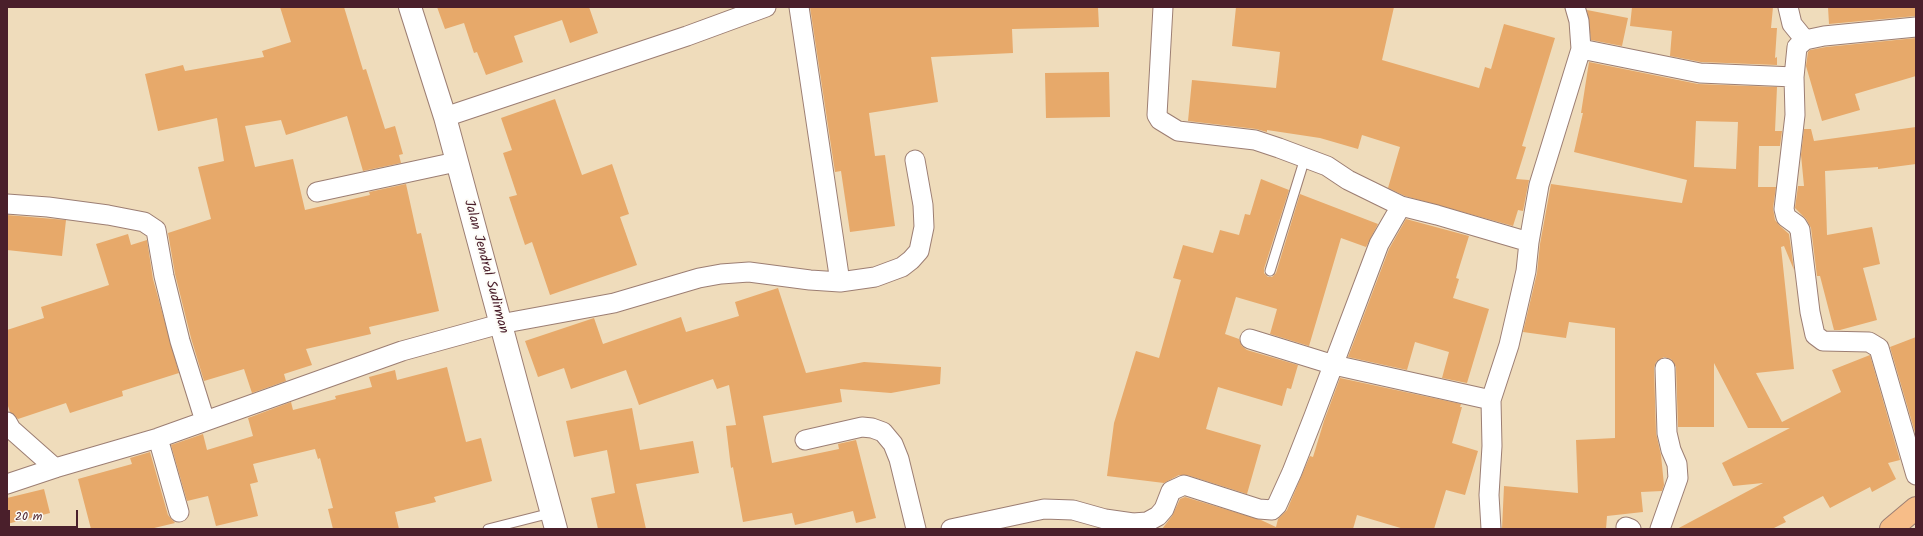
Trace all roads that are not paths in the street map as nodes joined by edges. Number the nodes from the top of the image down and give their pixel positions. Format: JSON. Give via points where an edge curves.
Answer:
{"nodes":[{"id":1,"x":410,"y":7,"type":"edge"},
{"id":2,"x":766,"y":7,"type":"edge"},
{"id":3,"x":799,"y":7,"type":"edge"},
{"id":4,"x":1164,"y":7,"type":"edge"},
{"id":5,"x":1575,"y":7,"type":"edge"},
{"id":6,"x":1788,"y":7,"type":"edge"},
{"id":7,"x":1916,"y":27,"type":"edge"},
{"id":8,"x":1805,"y":40,"type":"junction"},
{"id":9,"x":1581,"y":49,"type":"junction"},
{"id":10,"x":1794,"y":76,"type":"junction"},
{"id":11,"x":445,"y":117,"type":"junction"},
{"id":12,"x":1305,"y":158,"type":"junction"},
{"id":13,"x":915,"y":160,"type":"dead end"},
{"id":14,"x":456,"y":162,"type":"junction"},
{"id":15,"x":317,"y":192,"type":"dead end"},
{"id":16,"x":7,"y":204,"type":"edge"},
{"id":17,"x":1401,"y":206,"type":"junction"},
{"id":18,"x":1528,"y":242,"type":"junction"},
{"id":19,"x":1270,"y":271,"type":"dead end"},
{"id":20,"x":840,"y":282,"type":"junction"},
{"id":21,"x":500,"y":324,"type":"junction"},
{"id":22,"x":1250,"y":339,"type":"dead end"},
{"id":23,"x":1334,"y":365,"type":"junction"},
{"id":24,"x":1665,"y":368,"type":"dead end"},
{"id":25,"x":1491,"y":400,"type":"junction"},
{"id":26,"x":205,"y":421,"type":"junction"},
{"id":27,"x":7,"y":422,"type":"edge"},
{"id":28,"x":158,"y":438,"type":"junction"},
{"id":29,"x":805,"y":440,"type":"dead end"},
{"id":30,"x":55,"y":468,"type":"junction"},
{"id":31,"x":1916,"y":475,"type":"edge"},
{"id":32,"x":7,"y":484,"type":"edge"},
{"id":33,"x":1916,"y":508,"type":"edge"},
{"id":34,"x":179,"y":512,"type":"dead end"},
{"id":35,"x":553,"y":521,"type":"edge"},
{"id":36,"x":488,"y":529,"type":"edge"},
{"id":37,"x":916,"y":529,"type":"edge"},
{"id":38,"x":950,"y":529,"type":"edge"},
{"id":39,"x":1491,"y":529,"type":"edge"},
{"id":40,"x":1660,"y":529,"type":"edge"},
{"id":41,"x":1891,"y":529,"type":"edge"}],
"edges":[{"from":1,"to":11,"type":"street","name":"Jalan Jendral Sudirman"},
{"from":2,"to":11,"type":"street"},
{"from":3,"to":20,"type":"street"},
{"from":4,"to":12,"type":"street","via":[[1157,107],[1160,120],[1178,131],[1255,140]]},
{"from":5,"to":9,"type":"street"},
{"from":6,"to":8,"type":"street","via":[[1792,24]]},
{"from":7,"to":8,"type":"street"},
{"from":8,"to":10,"type":"street","via":[[1798,47]]},
{"from":9,"to":10,"type":"street","via":[[1700,73]]},
{"from":9,"to":18,"type":"street","via":[[1539,185]]},
{"from":10,"to":31,"type":"street","via":[[1795,115],[1784,209],[1786,217],[1797,224],[1800,230],[1815,334],[1823,341],[1869,342],[1879,348]]},
{"from":11,"to":14,"type":"street","name":"Jalan Jendral Sudirman"},
{"from":12,"to":17,"type":"street","via":[[1327,166],[1348,180]]},
{"from":12,"to":19,"type":"lane"},
{"from":13,"to":20,"type":"street","via":[[924,227],[919,251],[902,267],[875,277]]},
{"from":14,"to":15,"type":"street"},
{"from":14,"to":21,"type":"street","name":"Jalan Jendral Sudirman"},
{"from":16,"to":26,"type":"street","via":[[108,215],[144,222],[156,230],[180,341]]},
{"from":17,"to":18,"type":"street"},
{"from":17,"to":23,"type":"street","via":[[1379,244]]},
{"from":18,"to":25,"type":"street","via":[[1526,271],[1516,316]]},
{"from":20,"to":21,"type":"street","via":[[749,272],[721,274],[614,303]]},
{"from":21,"to":26,"type":"street","via":[[402,351]]},
{"from":21,"to":35,"type":"street","name":"Jalan Jendral Sudirman"},
{"from":22,"to":23,"type":"street"},
{"from":23,"to":25,"type":"street"},
{"from":23,"to":38,"type":"street","via":[[1292,472],[1277,505],[1272,510],[1259,509],[1184,485],[1171,491],[1164,509],[1147,522],[1133,523],[1073,510],[1044,509]]},
{"from":24,"to":40,"type":"street","via":[[1667,433],[1670,450],[1677,464],[1678,478]]},
{"from":25,"to":39,"type":"street","via":[[1492,446],[1488,495]]},
{"from":26,"to":28,"type":"street"},
{"from":27,"to":30,"type":"street","via":[[10,429]]},
{"from":28,"to":30,"type":"street"},
{"from":28,"to":34,"type":"street"},
{"from":29,"to":37,"type":"street","via":[[862,427],[883,432],[893,444]]},
{"from":30,"to":32,"type":"street"},
{"from":33,"to":41,"type":"highway"},
{"from":35,"to":36,"type":"lane"}]}
